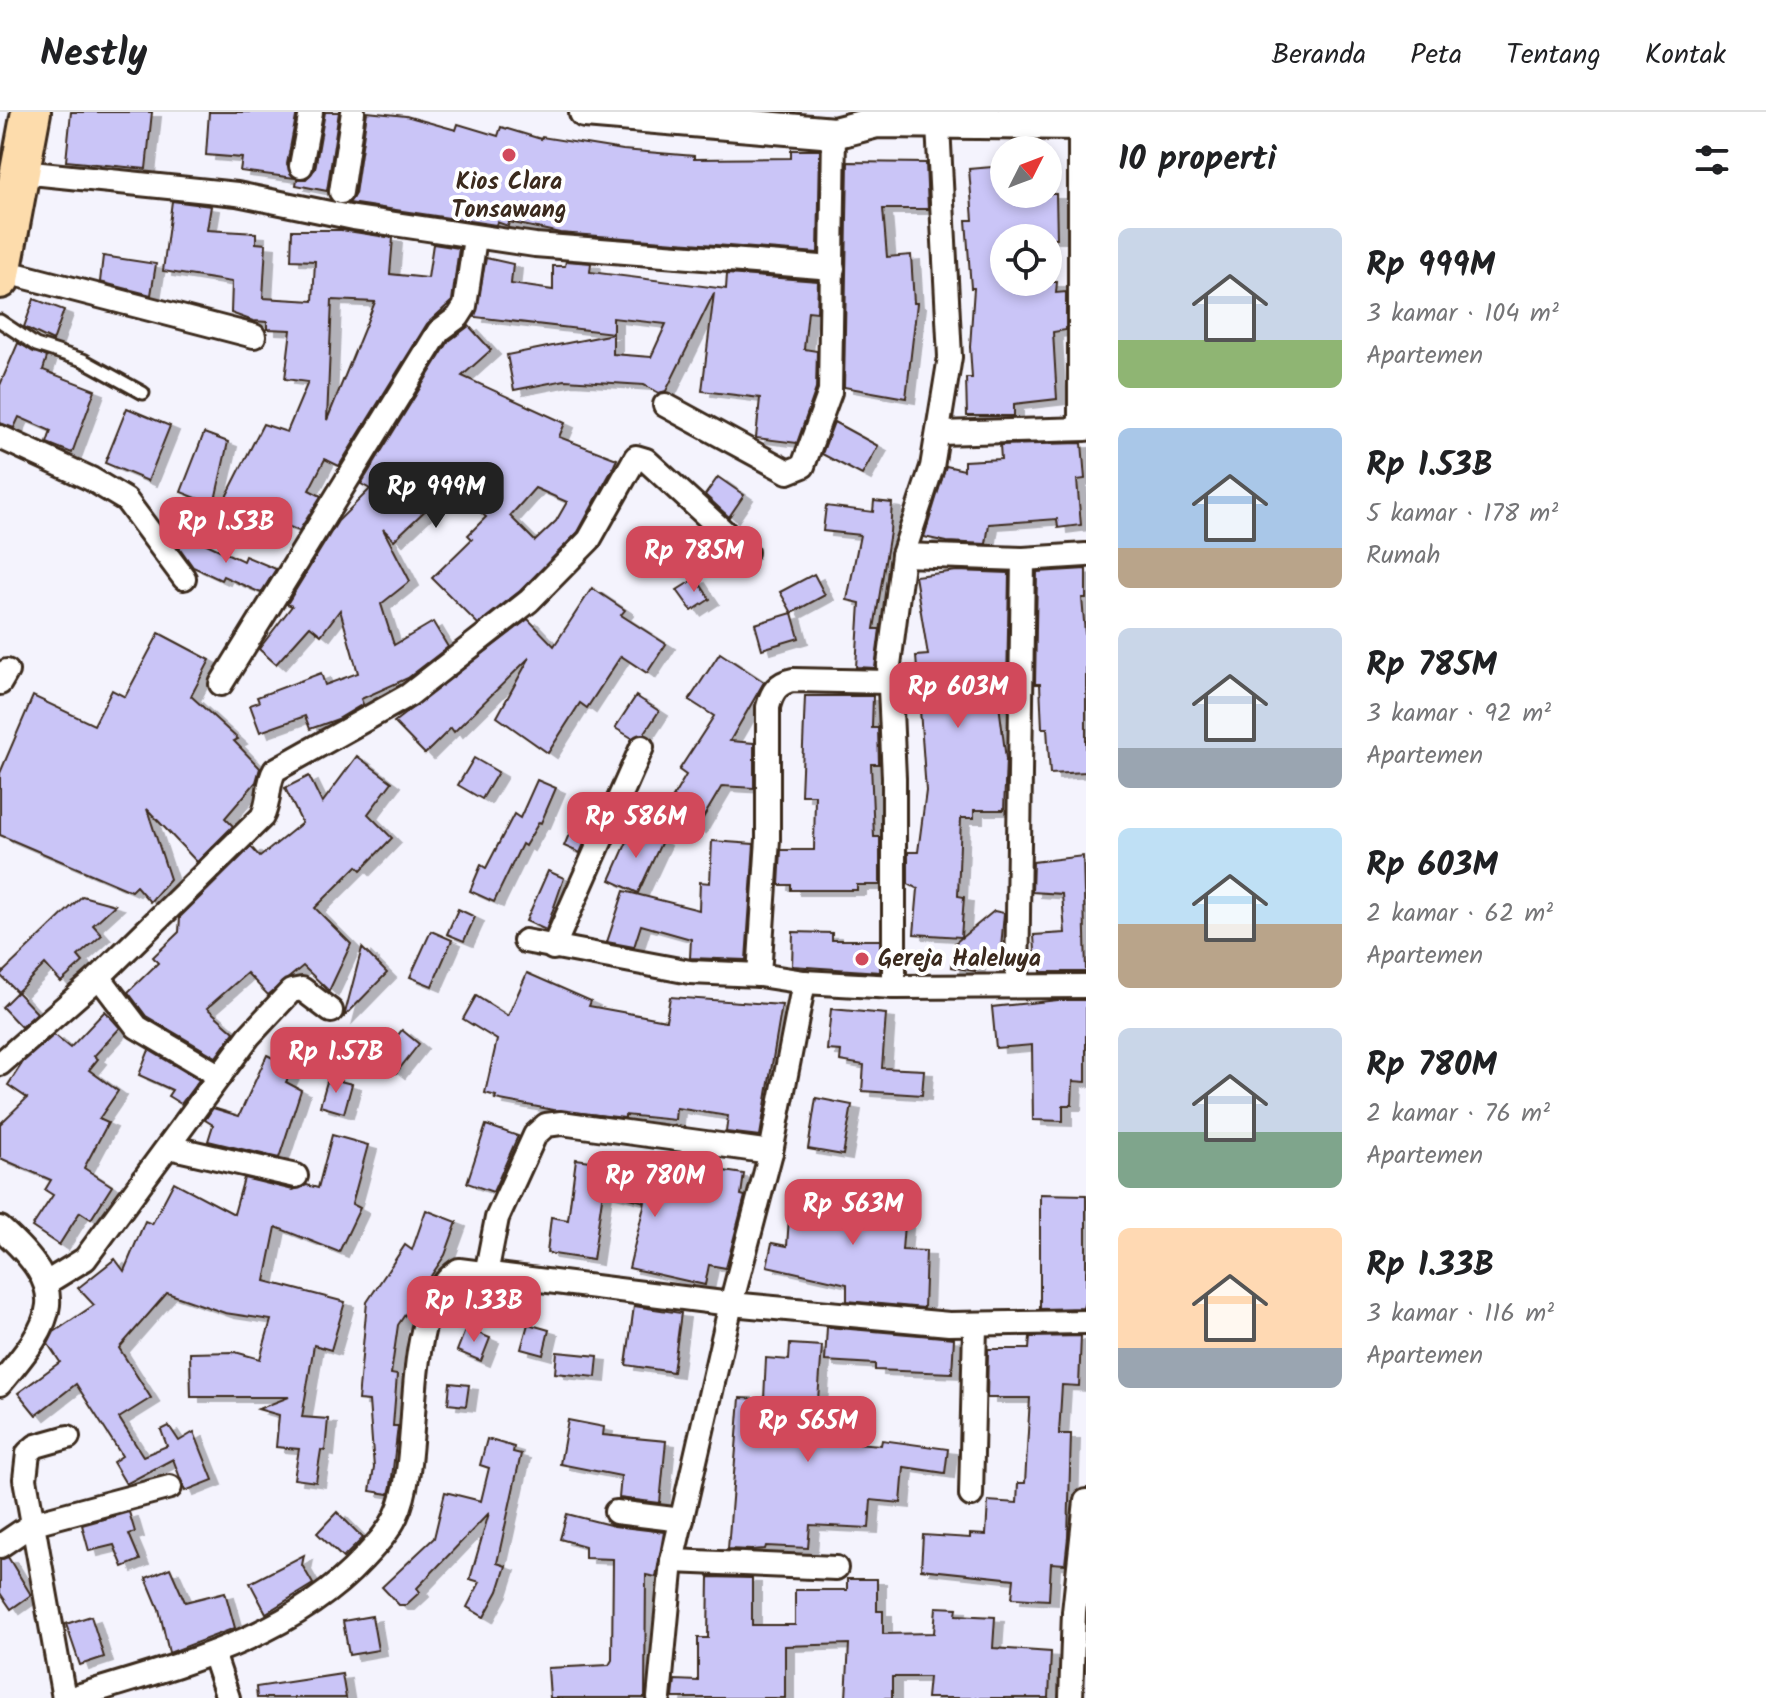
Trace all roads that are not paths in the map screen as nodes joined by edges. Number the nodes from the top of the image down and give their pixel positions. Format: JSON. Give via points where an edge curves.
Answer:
{"nodes":[{"id":1,"x":31,"y":112,"type":"edge"},
{"id":2,"x":311,"y":112,"type":"edge"},
{"id":3,"x":353,"y":112,"type":"edge"},
{"id":4,"x":585,"y":112,"type":"edge"},
{"id":5,"x":876,"y":117,"type":"edge"},
{"id":6,"x":1083,"y":120,"type":"edge"},
{"id":7,"x":938,"y":125,"type":"junction"},
{"id":8,"x":834,"y":133,"type":"junction"},
{"id":9,"x":301,"y":166,"type":"dead end"},
{"id":10,"x":22,"y":172,"type":"junction"},
{"id":11,"x":341,"y":192,"type":"dead end"},
{"id":12,"x":475,"y":238,"type":"junction"},
{"id":13,"x":833,"y":268,"type":"junction"},
{"id":14,"x":1,"y":275,"type":"edge"},
{"id":15,"x":0,"y":321,"type":"edge"},
{"id":16,"x":254,"y":336,"type":"dead end"},
{"id":17,"x":143,"y":393,"type":"dead end"},
{"id":18,"x":665,"y":405,"type":"dead end"},
{"id":19,"x":1083,"y":429,"type":"edge"},
{"id":20,"x":939,"y":433,"type":"junction"},
{"id":21,"x":0,"y":437,"type":"edge"},
{"id":22,"x":746,"y":552,"type":"dead end"},
{"id":23,"x":903,"y":555,"type":"junction"},
{"id":24,"x":1086,"y":555,"type":"edge"},
{"id":25,"x":1023,"y":559,"type":"junction"},
{"id":26,"x":184,"y":578,"type":"dead end"},
{"id":27,"x":889,"y":682,"type":"junction"},
{"id":28,"x":221,"y":684,"type":"dead end"},
{"id":29,"x":642,"y":747,"type":"dead end"},
{"id":30,"x":525,"y":941,"type":"dead end"},
{"id":31,"x":553,"y":948,"type":"junction"},
{"id":32,"x":759,"y":975,"type":"junction"},
{"id":33,"x":99,"y":977,"type":"junction"},
{"id":34,"x":804,"y":982,"type":"junction"},
{"id":35,"x":1017,"y":986,"type":"junction"},
{"id":36,"x":1086,"y":986,"type":"edge"},
{"id":37,"x":894,"y":987,"type":"junction"},
{"id":38,"x":331,"y":1011,"type":"dead end"},
{"id":39,"x":0,"y":1064,"type":"edge"},
{"id":40,"x":220,"y":1076,"type":"junction"},
{"id":41,"x":169,"y":1147,"type":"junction"},
{"id":42,"x":771,"y":1152,"type":"junction"},
{"id":43,"x":296,"y":1176,"type":"dead end"},
{"id":44,"x":0,"y":1228,"type":"edge"},
{"id":45,"x":486,"y":1274,"type":"junction"},
{"id":46,"x":46,"y":1283,"type":"junction"},
{"id":47,"x":731,"y":1304,"type":"junction"},
{"id":48,"x":1086,"y":1322,"type":"edge"},
{"id":49,"x":975,"y":1326,"type":"junction"},
{"id":50,"x":0,"y":1384,"type":"edge"},
{"id":51,"x":68,"y":1437,"type":"dead end"},
{"id":52,"x":170,"y":1487,"type":"dead end"},
{"id":53,"x":971,"y":1495,"type":"dead end"},
{"id":54,"x":1086,"y":1501,"type":"edge"},
{"id":55,"x":616,"y":1512,"type":"dead end"},
{"id":56,"x":682,"y":1520,"type":"junction"},
{"id":57,"x":34,"y":1523,"type":"junction"},
{"id":58,"x":0,"y":1546,"type":"edge"},
{"id":59,"x":672,"y":1561,"type":"junction"},
{"id":60,"x":836,"y":1568,"type":"dead end"},
{"id":61,"x":213,"y":1653,"type":"junction"},
{"id":62,"x":64,"y":1698,"type":"edge"},
{"id":63,"x":71,"y":1698,"type":"edge"},
{"id":64,"x":228,"y":1698,"type":"edge"},
{"id":65,"x":659,"y":1698,"type":"edge"},
{"id":66,"x":1071,"y":1698,"type":"edge"}],
"edges":[{"from":1,"to":10,"type":"highway"},
{"from":2,"to":9,"type":"street"},
{"from":3,"to":11,"type":"street"},
{"from":4,"to":8,"type":"street"},
{"from":5,"to":7,"type":"street"},
{"from":5,"to":8,"type":"street"},
{"from":6,"to":7,"type":"street"},
{"from":6,"to":19,"type":"street"},
{"from":7,"to":20,"type":"street","via":[[950,357]]},
{"from":8,"to":13,"type":"street"},
{"from":10,"to":12,"type":"street","via":[[237,194]]},
{"from":10,"to":14,"type":"highway"},
{"from":12,"to":13,"type":"street","via":[[616,254]]},
{"from":12,"to":28,"type":"street","via":[[461,313],[439,331]]},
{"from":13,"to":18,"type":"street","via":[[830,392],[803,466],[788,472]]},
{"from":14,"to":16,"type":"street"},
{"from":15,"to":17,"type":"lane","via":[[36,345],[83,360]]},
{"from":19,"to":20,"type":"street"},
{"from":20,"to":23,"type":"street"},
{"from":21,"to":26,"type":"street","via":[[126,500]]},
{"from":22,"to":33,"type":"street","via":[[646,460],[636,457],[589,540],[539,592],[409,695],[275,770],[262,817]]},
{"from":23,"to":25,"type":"street"},
{"from":23,"to":27,"type":"street"},
{"from":24,"to":25,"type":"street"},
{"from":25,"to":35,"type":"street"},
{"from":27,"to":32,"type":"street","via":[[793,680],[772,693]]},
{"from":27,"to":37,"type":"street"},
{"from":29,"to":31,"type":"street"},
{"from":30,"to":31,"type":"street"},
{"from":31,"to":32,"type":"street","via":[[690,972]]},
{"from":32,"to":34,"type":"street"},
{"from":33,"to":39,"type":"street"},
{"from":33,"to":40,"type":"street","via":[[137,1027]]},
{"from":34,"to":37,"type":"street"},
{"from":34,"to":42,"type":"street"},
{"from":35,"to":36,"type":"street"},
{"from":35,"to":37,"type":"street"},
{"from":38,"to":40,"type":"street","via":[[302,989],[291,991]]},
{"from":40,"to":41,"type":"street"},
{"from":41,"to":43,"type":"street"},
{"from":41,"to":46,"type":"street","via":[[85,1259]]},
{"from":42,"to":45,"type":"street","via":[[546,1125],[535,1135],[497,1218]]},
{"from":42,"to":47,"type":"street"},
{"from":44,"to":46,"type":"street","via":[[38,1265]]},
{"from":45,"to":47,"type":"street"},
{"from":45,"to":61,"type":"street","via":[[459,1270],[437,1293],[420,1349],[405,1493],[384,1536],[311,1606]]},
{"from":46,"to":50,"type":"street","via":[[50,1311],[44,1327]]},
{"from":47,"to":49,"type":"street"},
{"from":47,"to":56,"type":"street"},
{"from":48,"to":49,"type":"street"},
{"from":49,"to":53,"type":"street"},
{"from":51,"to":57,"type":"street","via":[[28,1453],[25,1479]]},
{"from":52,"to":57,"type":"street"},
{"from":54,"to":66,"type":"street"},
{"from":55,"to":56,"type":"street"},
{"from":56,"to":59,"type":"street"},
{"from":57,"to":58,"type":"street"},
{"from":57,"to":62,"type":"street"},
{"from":59,"to":60,"type":"street"},
{"from":59,"to":65,"type":"street"},
{"from":61,"to":63,"type":"street"},
{"from":61,"to":64,"type":"street"}]}
